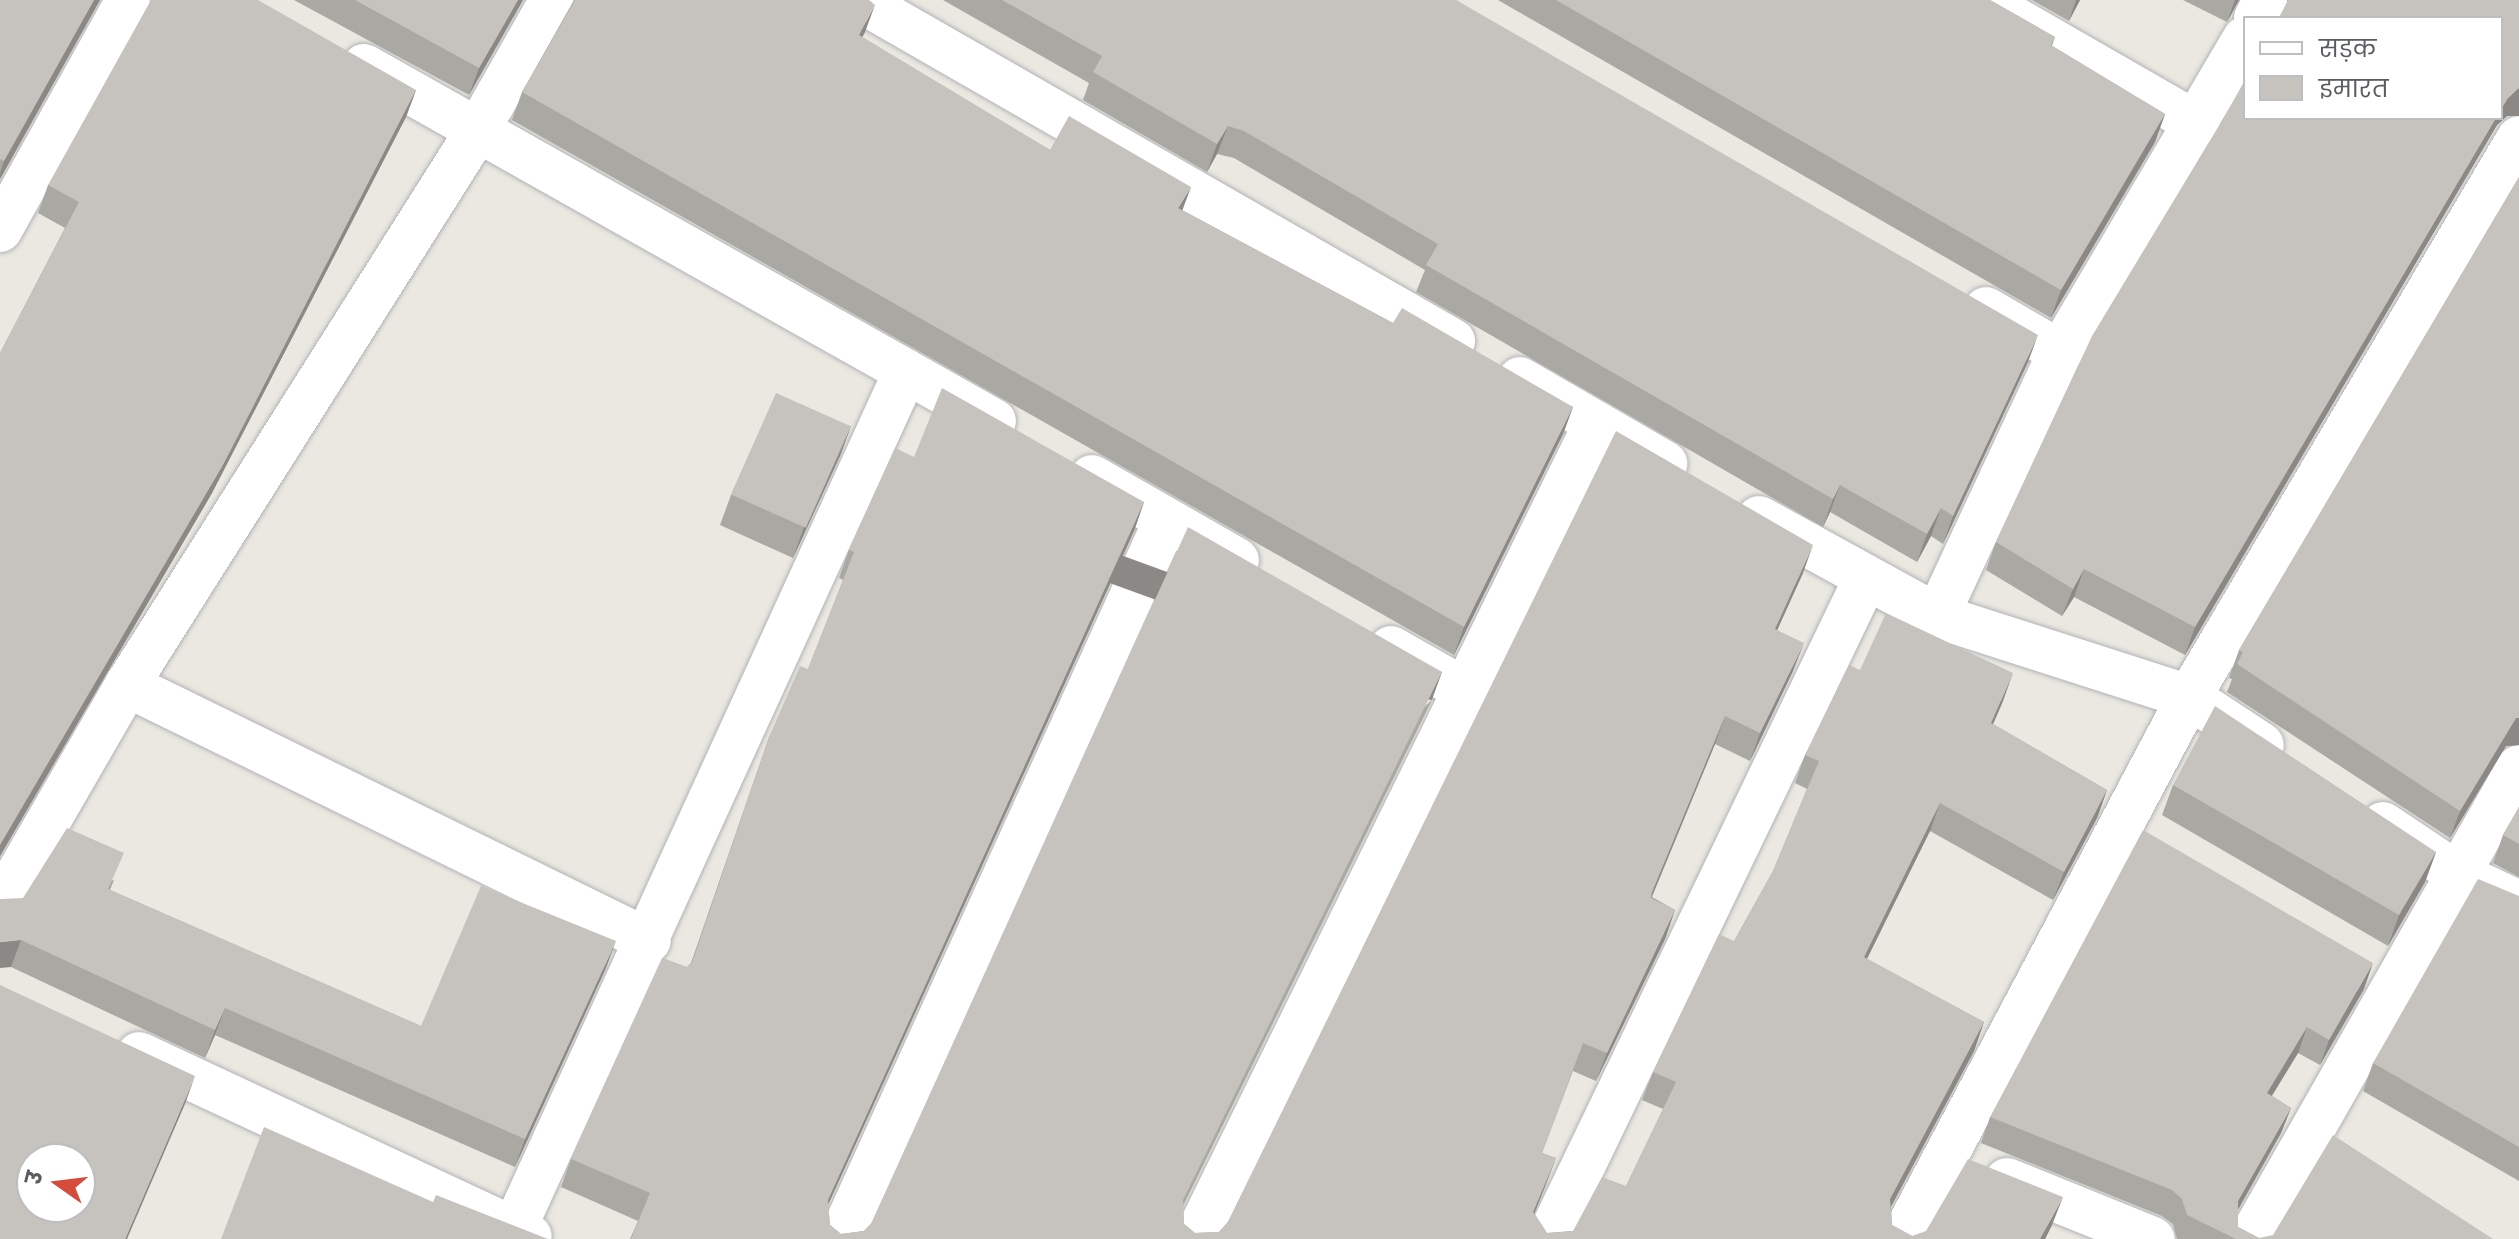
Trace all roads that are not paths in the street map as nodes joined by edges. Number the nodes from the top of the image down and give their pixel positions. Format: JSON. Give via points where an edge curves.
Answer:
{"nodes":[{"id":1,"x":128,"y":0,"type":"edge"},
{"id":2,"x":552,"y":0,"type":"edge"},
{"id":3,"x":859,"y":0,"type":"edge"},
{"id":4,"x":1982,"y":0,"type":"edge"},
{"id":5,"x":2243,"y":42,"type":"edge"},
{"id":6,"x":332,"y":48,"type":"edge"},
{"id":7,"x":2198,"y":124,"type":"junction"},
{"id":8,"x":476,"y":133,"type":"junction"},
{"id":9,"x":2519,"y":138,"type":"edge"},
{"id":10,"x":0,"y":230,"type":"edge"},
{"id":11,"x":1956,"y":292,"type":"edge"},
{"id":12,"x":2060,"y":352,"type":"junction"},
{"id":13,"x":906,"y":371,"type":"junction"},
{"id":14,"x":1596,"y":423,"type":"junction"},
{"id":15,"x":1166,"y":520,"type":"junction"},
{"id":16,"x":1865,"y":580,"type":"junction"},
{"id":17,"x":1275,"y":582,"type":"edge"},
{"id":18,"x":1937,"y":616,"type":"junction"},
{"id":19,"x":1356,"y":628,"type":"edge"},
{"id":20,"x":127,"y":685,"type":"junction"},
{"id":21,"x":1465,"y":690,"type":"junction"},
{"id":22,"x":2189,"y":697,"type":"junction"},
{"id":23,"x":2292,"y":764,"type":"edge"},
{"id":24,"x":2519,"y":767,"type":"edge"},
{"id":25,"x":2343,"y":798,"type":"edge"},
{"id":26,"x":2123,"y":821,"type":"junction"},
{"id":27,"x":2164,"y":844,"type":"edge"},
{"id":28,"x":2458,"y":874,"type":"junction"},
{"id":29,"x":2519,"y":903,"type":"edge"},
{"id":30,"x":0,"y":905,"type":"edge"},
{"id":31,"x":649,"y":941,"type":"junction"},
{"id":32,"x":2357,"y":956,"type":"edge"},
{"id":33,"x":2398,"y":980,"type":"junction"},
{"id":34,"x":100,"y":1036,"type":"edge"},
{"id":35,"x":1944,"y":1155,"type":"junction"},
{"id":36,"x":524,"y":1234,"type":"edge"},
{"id":37,"x":840,"y":1239,"type":"edge"},
{"id":38,"x":1195,"y":1239,"type":"edge"},
{"id":39,"x":1548,"y":1239,"type":"edge"},
{"id":40,"x":1902,"y":1239,"type":"edge"},
{"id":41,"x":2153,"y":1239,"type":"edge"},
{"id":42,"x":2250,"y":1239,"type":"edge"}],
"edges":[{"from":1,"to":10,"type":"street"},
{"from":2,"to":8,"type":"street"},
{"from":3,"to":14,"type":"street"},
{"from":4,"to":7,"type":"street"},
{"from":5,"to":7,"type":"street"},
{"from":6,"to":8,"type":"street"},
{"from":7,"to":12,"type":"street"},
{"from":8,"to":13,"type":"street"},
{"from":8,"to":20,"type":"street"},
{"from":9,"to":22,"type":"street"},
{"from":11,"to":12,"type":"street"},
{"from":12,"to":18,"type":"street"},
{"from":13,"to":15,"type":"street"},
{"from":13,"to":31,"type":"street"},
{"from":14,"to":16,"type":"street"},
{"from":14,"to":21,"type":"street"},
{"from":15,"to":17,"type":"street"},
{"from":15,"to":37,"type":"street"},
{"from":16,"to":18,"type":"street"},
{"from":16,"to":39,"type":"street"},
{"from":18,"to":22,"type":"street"},
{"from":19,"to":21,"type":"street"},
{"from":20,"to":30,"type":"street"},
{"from":20,"to":31,"type":"street"},
{"from":21,"to":38,"type":"street"},
{"from":22,"to":23,"type":"street"},
{"from":22,"to":26,"type":"street"},
{"from":24,"to":28,"type":"street"},
{"from":25,"to":28,"type":"street"},
{"from":26,"to":27,"type":"street"},
{"from":26,"to":35,"type":"street"},
{"from":28,"to":29,"type":"street"},
{"from":28,"to":33,"type":"street"},
{"from":31,"to":36,"type":"street"},
{"from":32,"to":33,"type":"street"},
{"from":33,"to":42,"type":"street"},
{"from":34,"to":36,"type":"street"},
{"from":35,"to":40,"type":"street"},
{"from":35,"to":41,"type":"street"}]}
